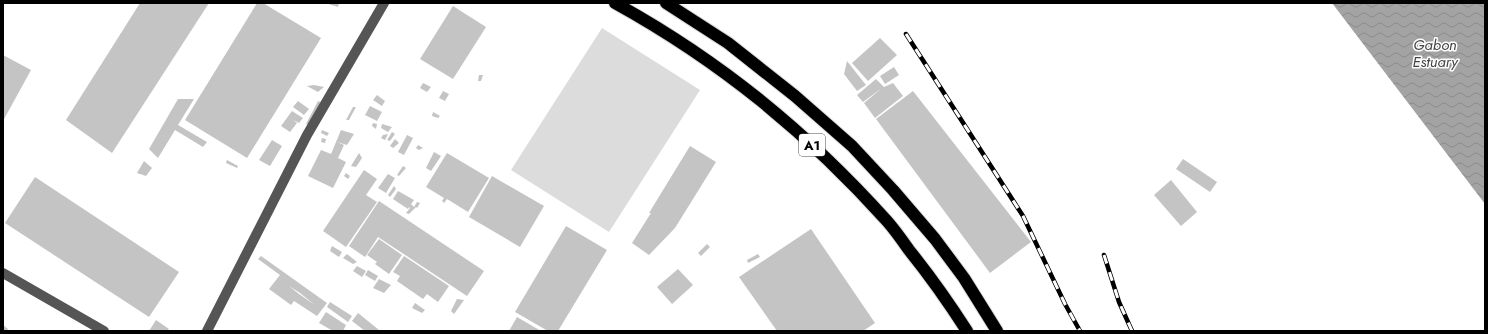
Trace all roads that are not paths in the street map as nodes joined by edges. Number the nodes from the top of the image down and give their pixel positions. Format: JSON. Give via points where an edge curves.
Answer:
{"nodes":[{"id":1,"x":384,"y":3,"type":"edge"},
{"id":2,"x":615,"y":3,"type":"edge"},
{"id":3,"x":666,"y":3,"type":"edge"},
{"id":4,"x":3,"y":273,"type":"edge"},
{"id":5,"x":104,"y":331,"type":"edge"},
{"id":6,"x":207,"y":331,"type":"edge"},
{"id":7,"x":967,"y":331,"type":"edge"},
{"id":8,"x":997,"y":331,"type":"edge"}],
"edges":[{"from":1,"to":6,"type":"lane","via":[[307,135]]},
{"from":2,"to":7,"type":"highway","number":"A1","via":[[694,51],[748,89],[825,156],[888,222]]},
{"from":3,"to":8,"type":"highway","number":"A1","via":[[728,43],[795,96],[852,146],[935,239],[964,278]]},
{"from":4,"to":5,"type":"lane"}]}
